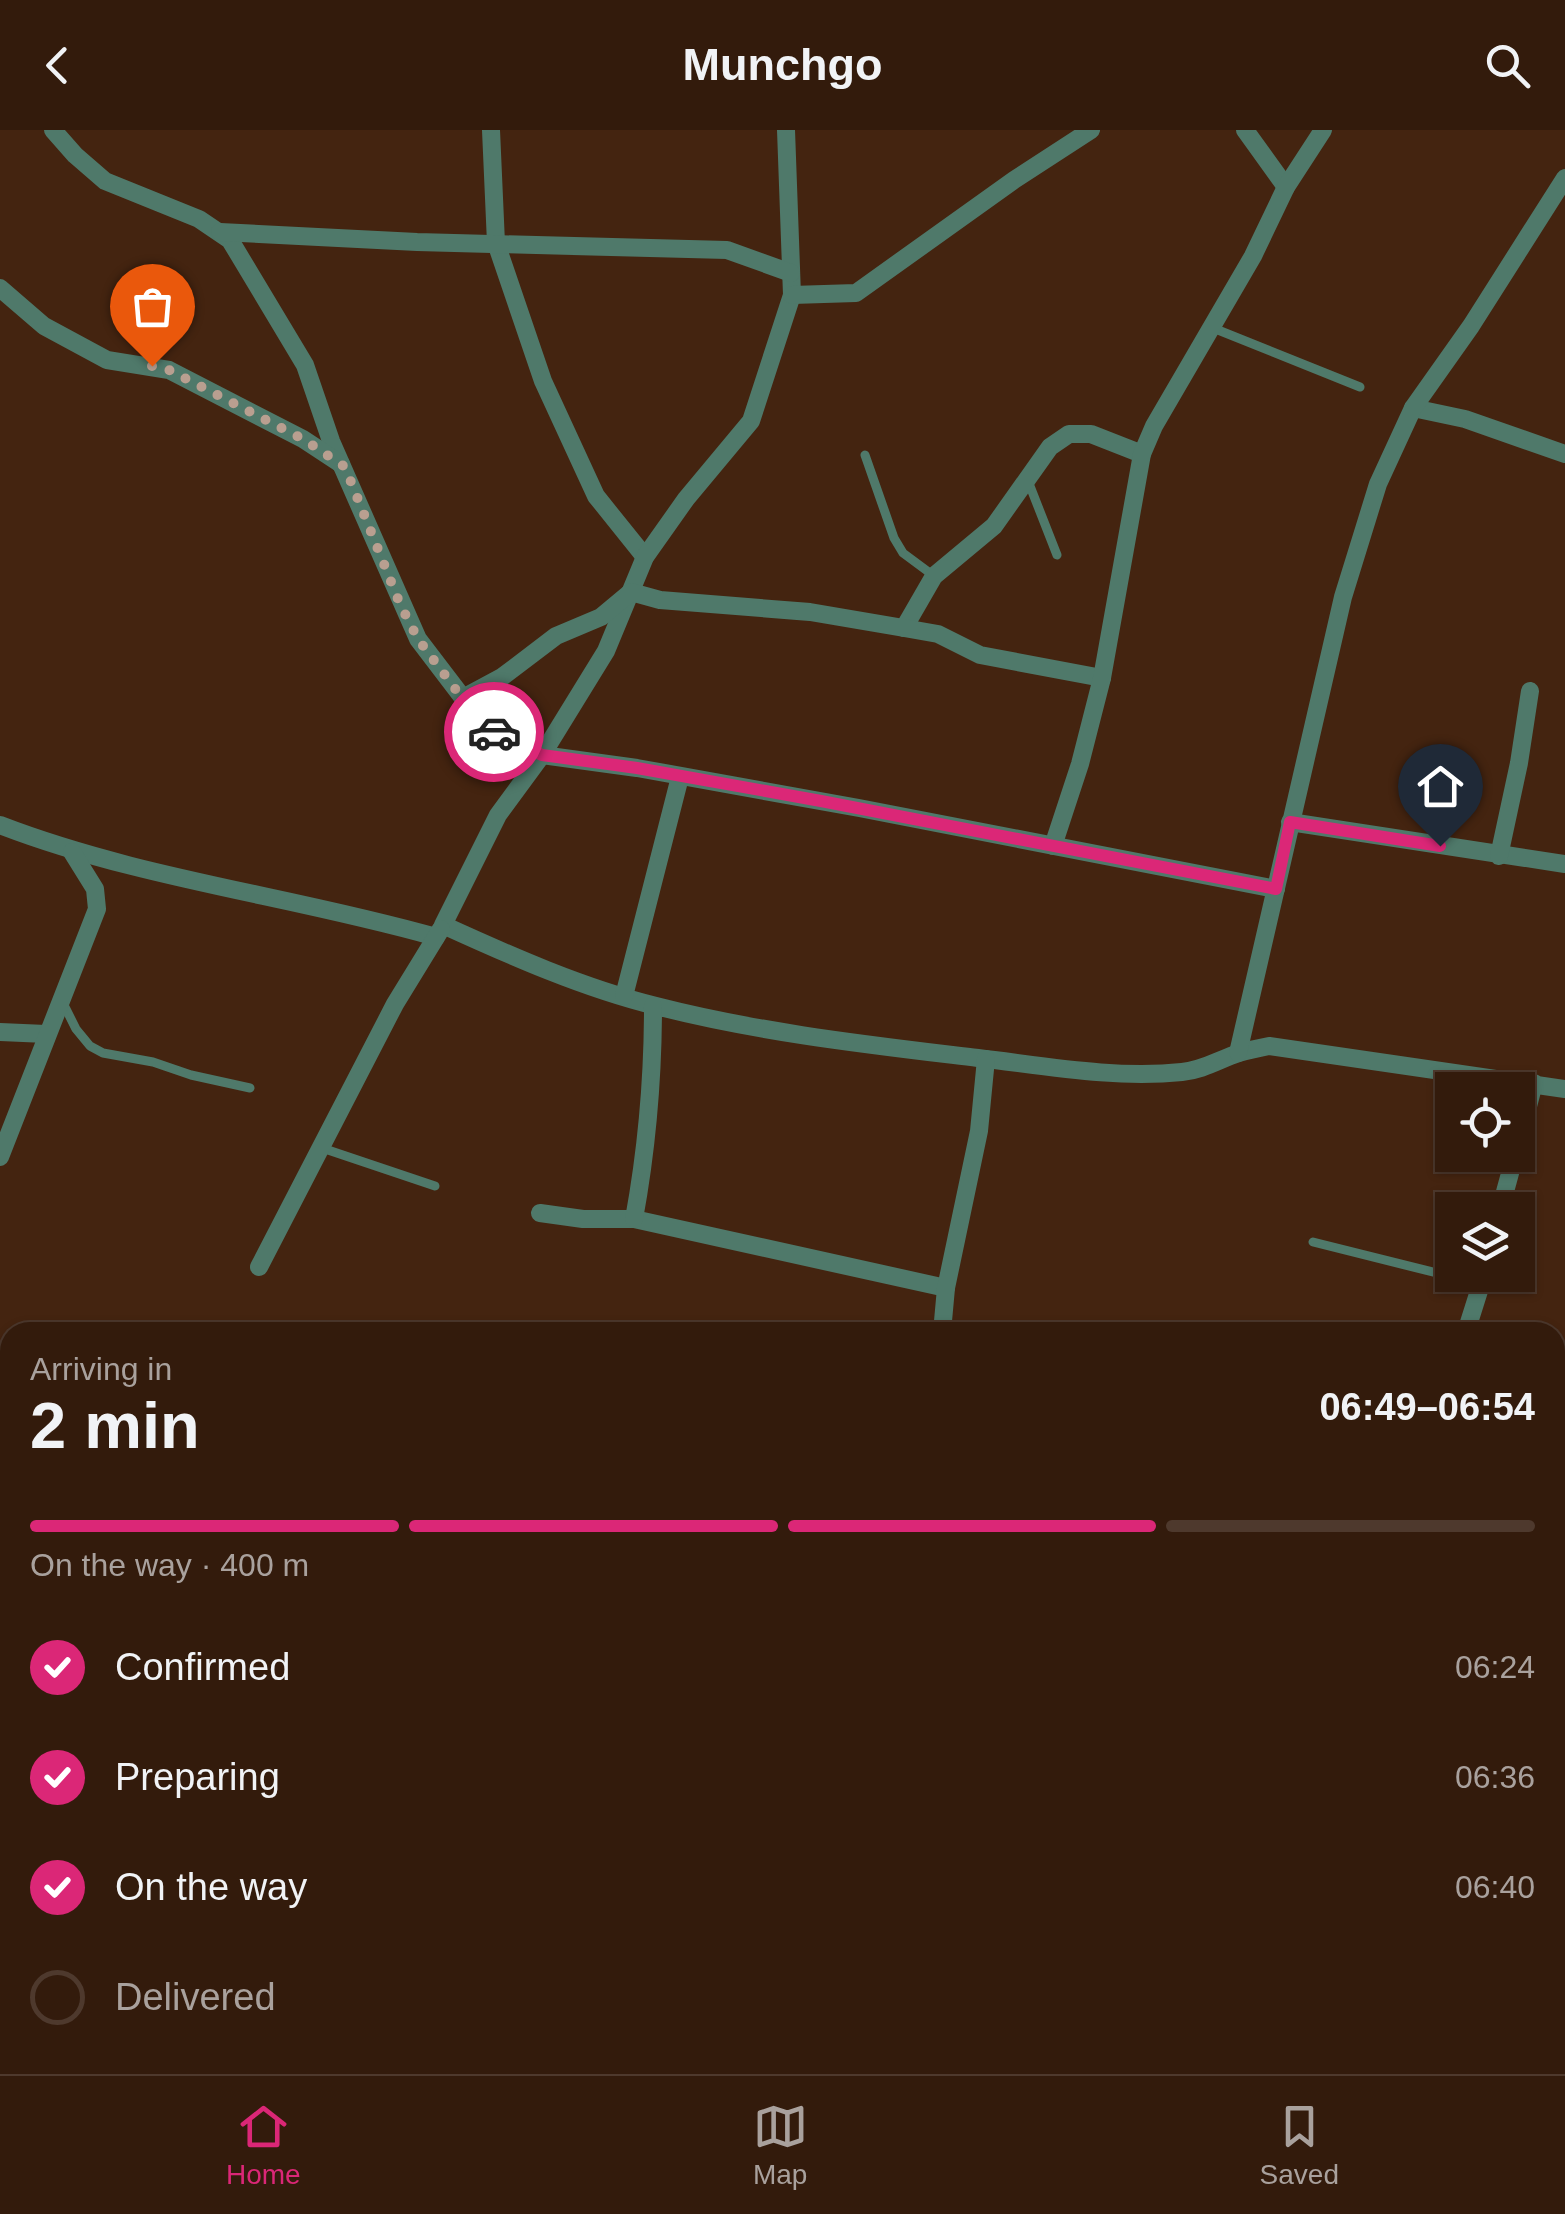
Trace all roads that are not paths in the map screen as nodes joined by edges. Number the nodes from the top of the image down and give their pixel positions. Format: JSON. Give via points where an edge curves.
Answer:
{"nodes":[{"id":1,"x":53,"y":130,"type":"edge"},
{"id":2,"x":491,"y":130,"type":"edge"},
{"id":3,"x":786,"y":130,"type":"edge"},
{"id":4,"x":1090,"y":130,"type":"edge"},
{"id":5,"x":1245,"y":130,"type":"edge"},
{"id":6,"x":1323,"y":130,"type":"edge"},
{"id":7,"x":1565,"y":178,"type":"edge"},
{"id":8,"x":1286,"y":187,"type":"junction"},
{"id":9,"x":220,"y":232,"type":"junction"},
{"id":10,"x":496,"y":243,"type":"junction"},
{"id":11,"x":791,"y":274,"type":"junction"},
{"id":12,"x":0,"y":288,"type":"edge"},
{"id":13,"x":792,"y":295,"type":"junction"},
{"id":14,"x":1210,"y":327,"type":"junction"},
{"id":15,"x":1360,"y":387,"type":"dead end"},
{"id":16,"x":1413,"y":408,"type":"junction"},
{"id":17,"x":1142,"y":454,"type":"junction"},
{"id":18,"x":1565,"y":454,"type":"edge"},
{"id":19,"x":866,"y":456,"type":"dead end"},
{"id":20,"x":345,"y":467,"type":"junction"},
{"id":21,"x":1027,"y":479,"type":"junction"},
{"id":22,"x":1056,"y":555,"type":"dead end"},
{"id":23,"x":645,"y":557,"type":"junction"},
{"id":24,"x":934,"y":576,"type":"junction"},
{"id":25,"x":631,"y":592,"type":"junction"},
{"id":26,"x":904,"y":628,"type":"junction"},
{"id":27,"x":1102,"y":678,"type":"junction"},
{"id":28,"x":1530,"y":692,"type":"dead end"},
{"id":29,"x":462,"y":698,"type":"junction"},
{"id":30,"x":542,"y":755,"type":"junction"},
{"id":31,"x":680,"y":776,"type":"junction"},
{"id":32,"x":1290,"y":822,"type":"junction"},
{"id":33,"x":0,"y":825,"type":"edge"},
{"id":34,"x":1052,"y":846,"type":"junction"},
{"id":35,"x":72,"y":852,"type":"junction"},
{"id":36,"x":1499,"y":856,"type":"junction"},
{"id":37,"x":115,"y":861,"type":"junction"},
{"id":38,"x":1565,"y":864,"type":"edge"},
{"id":39,"x":95,"y":889,"type":"junction"},
{"id":40,"x":1276,"y":889,"type":"junction"},
{"id":41,"x":440,"y":931,"type":"junction"},
{"id":42,"x":624,"y":996,"type":"junction"},
{"id":43,"x":61,"y":999,"type":"junction"},
{"id":44,"x":654,"y":1006,"type":"junction"},
{"id":45,"x":0,"y":1032,"type":"edge"},
{"id":46,"x":46,"y":1034,"type":"junction"},
{"id":47,"x":1238,"y":1053,"type":"junction"},
{"id":48,"x":986,"y":1059,"type":"junction"},
{"id":49,"x":1455,"y":1072,"type":"edge"},
{"id":50,"x":1535,"y":1083,"type":"edge"},
{"id":51,"x":250,"y":1088,"type":"dead end"},
{"id":52,"x":1565,"y":1089,"type":"edge"},
{"id":53,"x":320,"y":1147,"type":"junction"},
{"id":54,"x":0,"y":1157,"type":"edge"},
{"id":55,"x":435,"y":1186,"type":"dead end"},
{"id":56,"x":540,"y":1213,"type":"dead end"},
{"id":57,"x":634,"y":1219,"type":"junction"},
{"id":58,"x":1313,"y":1242,"type":"dead end"},
{"id":59,"x":260,"y":1266,"type":"dead end"},
{"id":60,"x":1435,"y":1269,"type":"edge"},
{"id":61,"x":946,"y":1288,"type":"junction"},
{"id":62,"x":1478,"y":1292,"type":"edge"},
{"id":63,"x":943,"y":1322,"type":"edge"},
{"id":64,"x":1469,"y":1322,"type":"edge"}],
"edges":[{"from":1,"to":9,"type":"street","via":[[105,181]]},
{"from":2,"to":10,"type":"street"},
{"from":3,"to":11,"type":"street"},
{"from":4,"to":13,"type":"street","via":[[856,292]]},
{"from":5,"to":8,"type":"street"},
{"from":6,"to":8,"type":"street"},
{"from":7,"to":16,"type":"street"},
{"from":8,"to":14,"type":"street"},
{"from":9,"to":10,"type":"street"},
{"from":9,"to":20,"type":"street","via":[[304,366]]},
{"from":10,"to":11,"type":"street","via":[[727,250]]},
{"from":10,"to":23,"type":"street","via":[[542,381],[596,496]]},
{"from":11,"to":13,"type":"street"},
{"from":12,"to":20,"type":"street","via":[[44,326],[106,360],[169,370]]},
{"from":13,"to":23,"type":"street","via":[[751,421]]},
{"from":14,"to":15,"type":"lane"},
{"from":14,"to":17,"type":"street"},
{"from":16,"to":18,"type":"street"},
{"from":16,"to":32,"type":"street","via":[[1359,541]]},
{"from":17,"to":21,"type":"street","via":[[1108,439],[1069,434],[1050,447]]},
{"from":17,"to":27,"type":"street"},
{"from":19,"to":24,"type":"lane","via":[[894,538]]},
{"from":20,"to":29,"type":"street","via":[[400,604]]},
{"from":21,"to":22,"type":"lane"},
{"from":21,"to":24,"type":"street","via":[[994,526]]},
{"from":23,"to":25,"type":"street"},
{"from":24,"to":26,"type":"street"},
{"from":25,"to":26,"type":"street"},
{"from":25,"to":29,"type":"street"},
{"from":25,"to":30,"type":"street","via":[[606,651]]},
{"from":26,"to":27,"type":"street","via":[[938,634],[980,655]]},
{"from":27,"to":34,"type":"street"},
{"from":28,"to":36,"type":"street"},
{"from":29,"to":30,"type":"street","via":[[494,732]]},
{"from":30,"to":31,"type":"street"},
{"from":30,"to":41,"type":"street","via":[[498,815]]},
{"from":31,"to":34,"type":"street"},
{"from":31,"to":42,"type":"street"},
{"from":32,"to":36,"type":"street"},
{"from":32,"to":40,"type":"street"},
{"from":33,"to":35,"type":"street"},
{"from":34,"to":40,"type":"street"},
{"from":35,"to":37,"type":"street"},
{"from":35,"to":39,"type":"street"},
{"from":36,"to":38,"type":"street"},
{"from":37,"to":39,"type":"street"},
{"from":37,"to":41,"type":"street"},
{"from":39,"to":43,"type":"street","via":[[97,910]]},
{"from":40,"to":47,"type":"street"},
{"from":41,"to":42,"type":"street"},
{"from":41,"to":53,"type":"street"},
{"from":42,"to":44,"type":"street"},
{"from":43,"to":46,"type":"street"},
{"from":43,"to":51,"type":"lane","via":[[76,1029],[103,1053]]},
{"from":44,"to":48,"type":"street"},
{"from":44,"to":57,"type":"street","via":[[646,1152]]},
{"from":45,"to":46,"type":"street"},
{"from":46,"to":54,"type":"street"},
{"from":47,"to":48,"type":"street","via":[[1188,1072],[1145,1075]]},
{"from":47,"to":49,"type":"street","via":[[1269,1046]]},
{"from":48,"to":61,"type":"street","via":[[969,1188]]},
{"from":50,"to":52,"type":"street"},
{"from":53,"to":55,"type":"lane"},
{"from":53,"to":59,"type":"street"},
{"from":56,"to":57,"type":"street"},
{"from":57,"to":61,"type":"street"},
{"from":58,"to":60,"type":"lane"},
{"from":61,"to":63,"type":"street"},
{"from":62,"to":64,"type":"street"}]}
